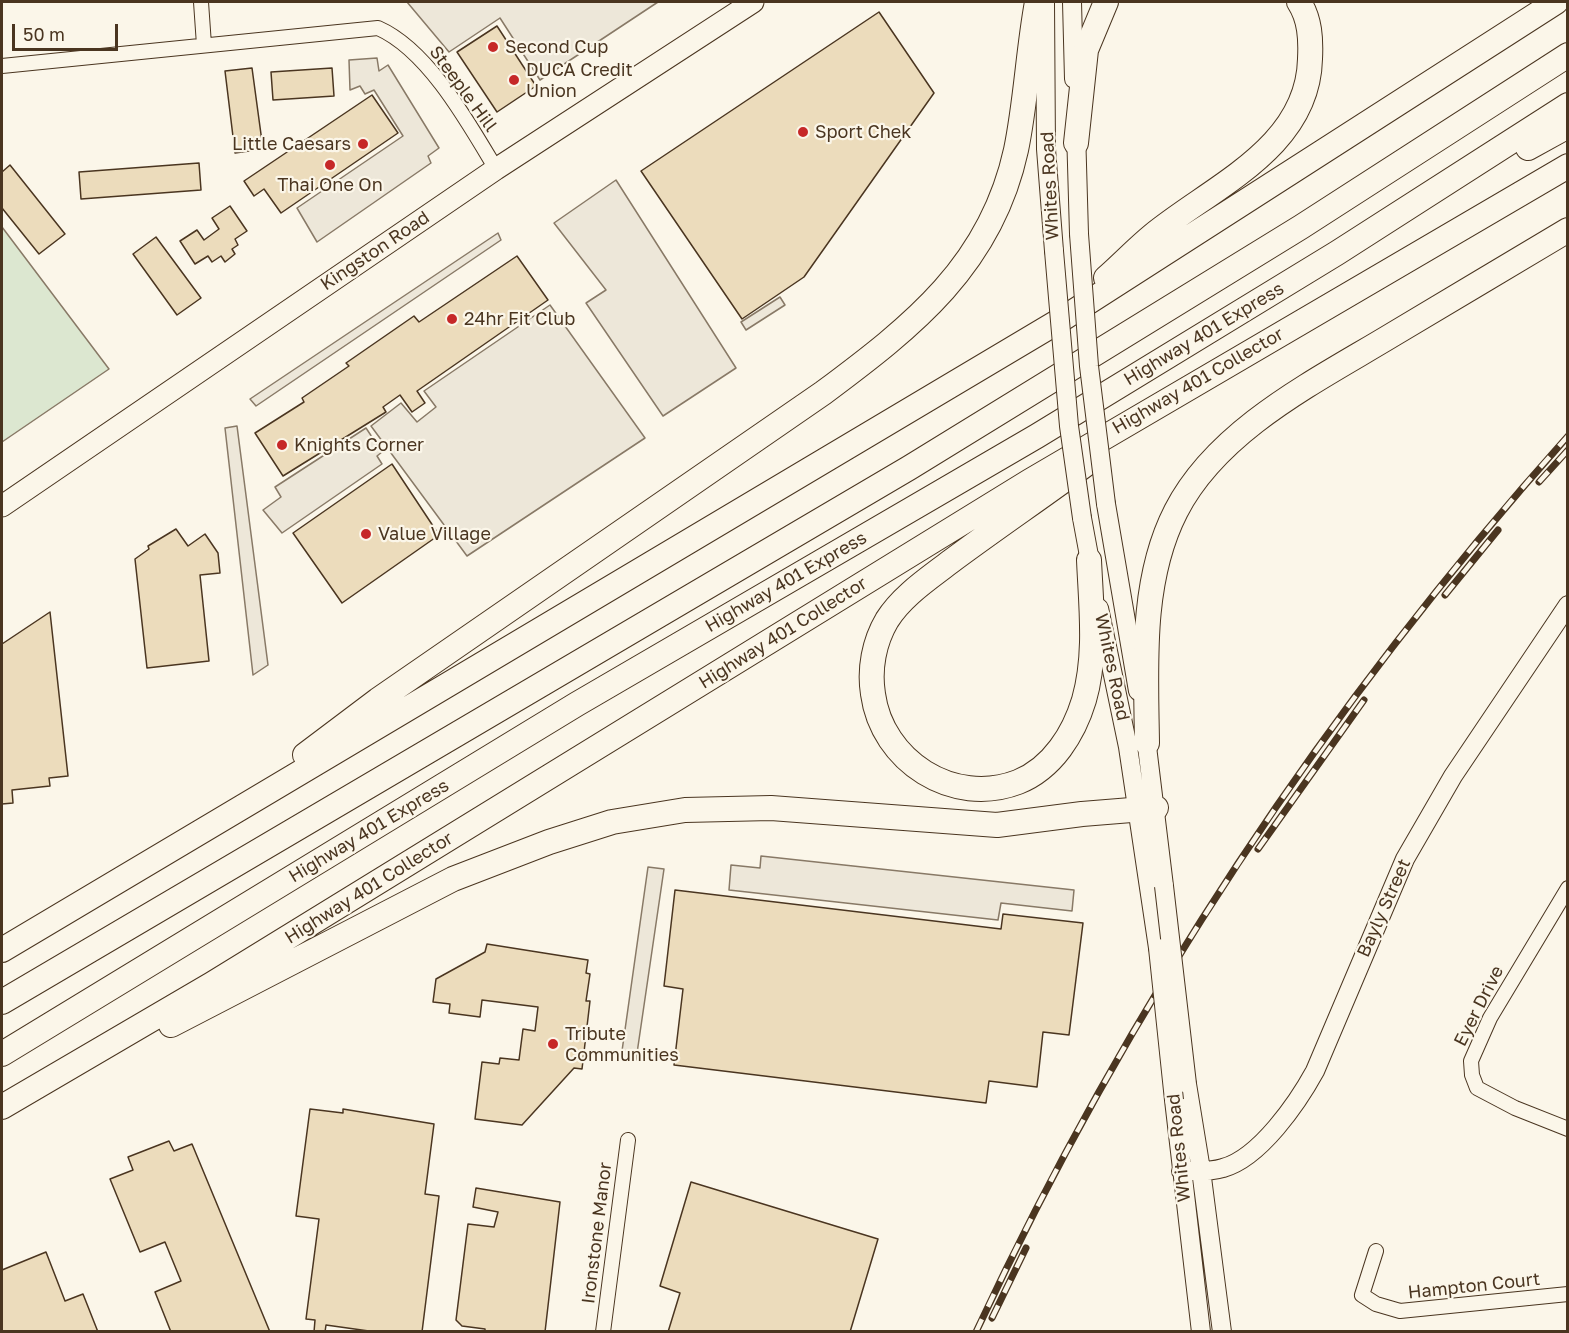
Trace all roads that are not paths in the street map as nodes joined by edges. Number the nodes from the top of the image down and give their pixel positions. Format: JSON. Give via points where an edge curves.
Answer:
{"nodes":[{"id":1,"x":201,"y":2,"type":"edge"},
{"id":2,"x":753,"y":2,"type":"edge"},
{"id":3,"x":1037,"y":2,"type":"edge"},
{"id":4,"x":1045,"y":2,"type":"edge"},
{"id":5,"x":1072,"y":2,"type":"edge"},
{"id":6,"x":1106,"y":2,"type":"edge"},
{"id":7,"x":1299,"y":2,"type":"edge"},
{"id":8,"x":1556,"y":2,"type":"edge"},
{"id":9,"x":204,"y":45,"type":"junction"},
{"id":10,"x":1568,"y":55,"type":"edge"},
{"id":11,"x":2,"y":66,"type":"edge"},
{"id":12,"x":1568,"y":105,"type":"edge"},
{"id":13,"x":1568,"y":126,"type":"edge"},
{"id":14,"x":1076,"y":143,"type":"junction"},
{"id":15,"x":1568,"y":166,"type":"edge"},
{"id":16,"x":496,"y":169,"type":"junction"},
{"id":17,"x":1568,"y":230,"type":"edge"},
{"id":18,"x":1337,"y":253,"type":"junction"},
{"id":19,"x":1059,"y":321,"type":"junction"},
{"id":20,"x":1141,"y":415,"type":"junction"},
{"id":21,"x":2,"y":506,"type":"edge"},
{"id":22,"x":1089,"y":560,"type":"junction"},
{"id":23,"x":1568,"y":605,"type":"edge"},
{"id":24,"x":1147,"y":743,"type":"junction"},
{"id":25,"x":1147,"y":809,"type":"junction"},
{"id":26,"x":216,"y":823,"type":"junction"},
{"id":27,"x":1568,"y":888,"type":"edge"},
{"id":28,"x":2,"y":950,"type":"edge"},
{"id":29,"x":2,"y":1002,"type":"edge"},
{"id":30,"x":2,"y":1054,"type":"edge"},
{"id":31,"x":7,"y":1104,"type":"edge"},
{"id":32,"x":1568,"y":1129,"type":"edge"},
{"id":33,"x":628,"y":1140,"type":"dead end"},
{"id":34,"x":1201,"y":1170,"type":"junction"},
{"id":35,"x":1181,"y":1172,"type":"junction"},
{"id":36,"x":1376,"y":1251,"type":"dead end"},
{"id":37,"x":1568,"y":1294,"type":"edge"},
{"id":38,"x":603,"y":1332,"type":"edge"},
{"id":39,"x":1200,"y":1332,"type":"edge"},
{"id":40,"x":1222,"y":1332,"type":"edge"}],
"edges":[{"from":1,"to":9,"type":"street"},
{"from":2,"to":16,"type":"main road","name":"Kingston Road"},
{"from":3,"to":26,"type":"highway","via":[[1010,176],[983,238],[941,295],[889,344],[823,393],[378,700]]},
{"from":4,"to":22,"type":"main road","name":"Whites Road","bridge":true,"via":[[1046,149],[1054,251],[1069,426]]},
{"from":5,"to":14,"type":"main road","name":"Whites Road"},
{"from":6,"to":14,"type":"highway","via":[[1086,50]]},
{"from":7,"to":19,"type":"highway","via":[[1310,30],[1310,68],[1308,84],[1290,124],[1258,158],[1152,235]]},
{"from":8,"to":19,"type":"highway"},
{"from":9,"to":11,"type":"street","name":"Steeple Hill"},
{"from":9,"to":16,"type":"street","name":"Steeple Hill","via":[[378,28],[397,37],[420,57]]},
{"from":10,"to":29,"type":"highway","name":"Highway 401 Express","via":[[1301,227],[899,474]]},
{"from":12,"to":18,"type":"highway","name":"Highway 401 Express"},
{"from":13,"to":18,"type":"highway"},
{"from":14,"to":24,"type":"main road","name":"Whites Road","bridge":true,"via":[[1089,366],[1106,504]]},
{"from":15,"to":20,"type":"highway","name":"Highway 401 Collector"},
{"from":16,"to":21,"type":"main road","name":"Kingston Road"},
{"from":17,"to":24,"type":"highway","via":[[1284,400],[1209,462],[1176,511],[1157,564],[1146,634]]},
{"from":18,"to":30,"type":"highway","name":"Highway 401 Express","via":[[1037,436],[577,704]]},
{"from":19,"to":26,"type":"highway"},
{"from":20,"to":22,"type":"highway","via":[[1109,446],[921,585],[888,620],[877,641],[871,685],[877,719],[896,750],[936,778],[982,788],[1018,782],[1057,753],[1071,733],[1088,686],[1092,637]]},
{"from":20,"to":31,"type":"highway","name":"Highway 401 Collector","via":[[212,984]]},
{"from":22,"to":25,"type":"main road","name":"Whites Road"},
{"from":23,"to":34,"type":"main road","name":"Bayly Street","via":[[1453,776],[1405,859],[1299,1101],[1261,1143],[1241,1158],[1225,1168]]},
{"from":24,"to":25,"type":"main road","name":"Whites Road"},
{"from":25,"to":31,"type":"highway","via":[[998,825],[771,807],[685,810],[612,822],[453,879],[220,1001]]},
{"from":25,"to":34,"type":"main road","name":"Whites Road","bridge":true,"via":[[1164,886]]},
{"from":25,"to":35,"type":"main road","name":"Whites Road","bridge":true,"via":[[1151,899]]},
{"from":26,"to":28,"type":"highway"},
{"from":27,"to":32,"type":"street","name":"Eyer Drive","via":[[1506,989],[1471,1061],[1477,1088]]},
{"from":33,"to":38,"type":"street","name":"Ironstone Manor"},
{"from":34,"to":35,"type":"main road","name":"Bayly Street"},
{"from":34,"to":40,"type":"main road","name":"Whites Road"},
{"from":35,"to":39,"type":"main road","name":"Whites Road"},
{"from":36,"to":37,"type":"street","name":"Hampton Court","via":[[1362,1295],[1400,1311]]}]}
